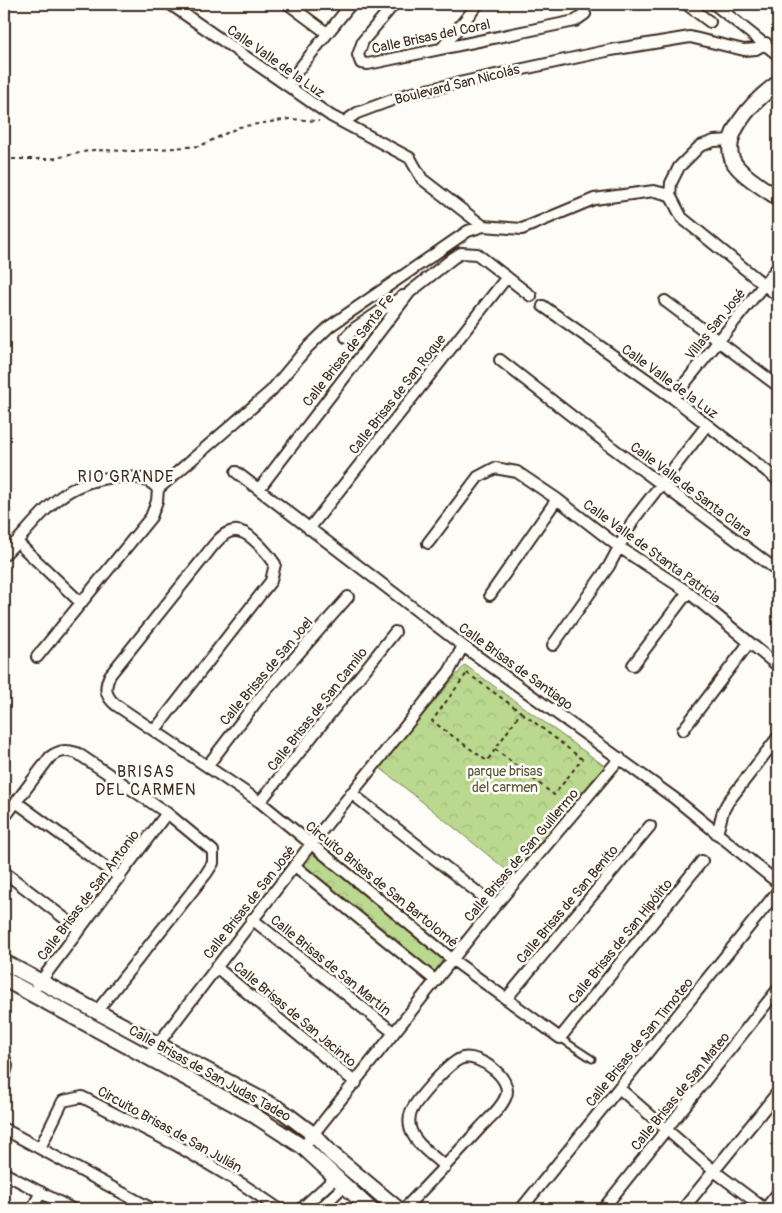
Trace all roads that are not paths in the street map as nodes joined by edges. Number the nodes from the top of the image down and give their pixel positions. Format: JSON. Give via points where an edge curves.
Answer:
{"nodes":[{"id":1,"x":170,"y":4,"type":"edge"},
{"id":2,"x":288,"y":4,"type":"edge"},
{"id":3,"x":351,"y":4,"type":"edge"},
{"id":4,"x":394,"y":4,"type":"edge"},
{"id":5,"x":478,"y":4,"type":"edge"},
{"id":6,"x":581,"y":4,"type":"edge"},
{"id":7,"x":686,"y":4,"type":"edge"},
{"id":8,"x":715,"y":4,"type":"edge"},
{"id":9,"x":710,"y":22,"type":"dead end"},
{"id":10,"x":328,"y":33,"type":"junction"},
{"id":11,"x":766,"y":43,"type":"junction"},
{"id":12,"x":443,"y":47,"type":"junction"},
{"id":13,"x":778,"y":55,"type":"edge"},
{"id":14,"x":778,"y":83,"type":"edge"},
{"id":15,"x":287,"y":84,"type":"junction"},
{"id":16,"x":344,"y":122,"type":"junction"},
{"id":17,"x":730,"y":140,"type":"junction"},
{"id":18,"x":670,"y":196,"type":"junction"},
{"id":19,"x":778,"y":198,"type":"edge"},
{"id":20,"x":483,"y":226,"type":"junction"},
{"id":21,"x":778,"y":268,"type":"edge"},
{"id":22,"x":507,"y":277,"type":"junction"},
{"id":23,"x":764,"y":285,"type":"junction"},
{"id":24,"x":410,"y":292,"type":"junction"},
{"id":25,"x":531,"y":296,"type":"dead end"},
{"id":26,"x":778,"y":296,"type":"edge"},
{"id":27,"x":666,"y":301,"type":"dead end"},
{"id":28,"x":543,"y":306,"type":"dead end"},
{"id":29,"x":346,"y":337,"type":"dead end"},
{"id":30,"x":719,"y":340,"type":"junction"},
{"id":31,"x":500,"y":360,"type":"dead end"},
{"id":32,"x":778,"y":386,"type":"edge"},
{"id":33,"x":673,"y":398,"type":"junction"},
{"id":34,"x":707,"y":425,"type":"junction"},
{"id":35,"x":236,"y":472,"type":"dead end"},
{"id":36,"x":778,"y":480,"type":"edge"},
{"id":37,"x":661,"y":482,"type":"junction"},
{"id":38,"x":154,"y":485,"type":"junction"},
{"id":39,"x":259,"y":489,"type":"junction"},
{"id":40,"x":557,"y":499,"type":"junction"},
{"id":41,"x":309,"y":529,"type":"junction"},
{"id":42,"x":17,"y":542,"type":"junction"},
{"id":43,"x":428,"y":543,"type":"dead end"},
{"id":44,"x":619,"y":547,"type":"junction"},
{"id":45,"x":4,"y":555,"type":"edge"},
{"id":46,"x":778,"y":571,"type":"edge"},
{"id":47,"x":688,"y":592,"type":"junction"},
{"id":48,"x":490,"y":595,"type":"dead end"},
{"id":49,"x":348,"y":596,"type":"dead end"},
{"id":50,"x":81,"y":603,"type":"junction"},
{"id":51,"x":395,"y":632,"type":"dead end"},
{"id":52,"x":749,"y":642,"type":"junction"},
{"id":53,"x":552,"y":645,"type":"dead end"},
{"id":54,"x":463,"y":646,"type":"junction"},
{"id":55,"x":37,"y":657,"type":"dead end"},
{"id":56,"x":633,"y":665,"type":"dead end"},
{"id":57,"x":778,"y":666,"type":"edge"},
{"id":58,"x":155,"y":730,"type":"junction"},
{"id":59,"x":683,"y":730,"type":"dead end"},
{"id":60,"x":778,"y":737,"type":"edge"},
{"id":61,"x":620,"y":758,"type":"junction"},
{"id":62,"x":208,"y":766,"type":"junction"},
{"id":63,"x":351,"y":793,"type":"junction"},
{"id":64,"x":16,"y":802,"type":"junction"},
{"id":65,"x":260,"y":802,"type":"junction"},
{"id":66,"x":167,"y":813,"type":"junction"},
{"id":67,"x":4,"y":818,"type":"edge"},
{"id":68,"x":650,"y":826,"type":"dead end"},
{"id":69,"x":717,"y":834,"type":"junction"},
{"id":70,"x":311,"y":844,"type":"junction"},
{"id":71,"x":702,"y":861,"type":"dead end"},
{"id":72,"x":295,"y":866,"type":"junction"},
{"id":73,"x":4,"y":872,"type":"edge"},
{"id":74,"x":120,"y":878,"type":"junction"},
{"id":75,"x":778,"y":883,"type":"edge"},
{"id":76,"x":778,"y":891,"type":"edge"},
{"id":77,"x":495,"y":906,"type":"junction"},
{"id":78,"x":252,"y":919,"type":"junction"},
{"id":79,"x":80,"y":930,"type":"junction"},
{"id":80,"x":453,"y":960,"type":"junction"},
{"id":81,"x":4,"y":962,"type":"edge"},
{"id":82,"x":216,"y":967,"type":"junction"},
{"id":83,"x":4,"y":979,"type":"edge"},
{"id":84,"x":40,"y":981,"type":"junction"},
{"id":85,"x":436,"y":981,"type":"junction"},
{"id":86,"x":778,"y":990,"type":"edge"},
{"id":87,"x":32,"y":994,"type":"junction"},
{"id":88,"x":506,"y":999,"type":"junction"},
{"id":89,"x":96,"y":1012,"type":"junction"},
{"id":90,"x":393,"y":1032,"type":"junction"},
{"id":91,"x":560,"y":1038,"type":"junction"},
{"id":92,"x":158,"y":1042,"type":"junction"},
{"id":93,"x":4,"y":1056,"type":"edge"},
{"id":94,"x":148,"y":1057,"type":"junction"},
{"id":95,"x":592,"y":1059,"type":"dead end"},
{"id":96,"x":4,"y":1078,"type":"edge"},
{"id":97,"x":356,"y":1083,"type":"junction"},
{"id":98,"x":619,"y":1088,"type":"junction"},
{"id":99,"x":778,"y":1092,"type":"edge"},
{"id":100,"x":666,"y":1128,"type":"junction"},
{"id":101,"x":4,"y":1129,"type":"edge"},
{"id":102,"x":313,"y":1134,"type":"junction"},
{"id":103,"x":303,"y":1147,"type":"junction"},
{"id":104,"x":40,"y":1148,"type":"junction"},
{"id":105,"x":445,"y":1167,"type":"junction"},
{"id":106,"x":714,"y":1171,"type":"junction"},
{"id":107,"x":4,"y":1173,"type":"edge"},
{"id":108,"x":339,"y":1182,"type":"junction"},
{"id":109,"x":41,"y":1192,"type":"junction"},
{"id":110,"x":778,"y":1193,"type":"edge"},
{"id":111,"x":32,"y":1209,"type":"edge"},
{"id":112,"x":72,"y":1209,"type":"edge"},
{"id":113,"x":152,"y":1209,"type":"edge"},
{"id":114,"x":279,"y":1209,"type":"edge"},
{"id":115,"x":301,"y":1209,"type":"edge"},
{"id":116,"x":320,"y":1209,"type":"edge"},
{"id":117,"x":370,"y":1209,"type":"edge"},
{"id":118,"x":398,"y":1209,"type":"edge"},
{"id":119,"x":404,"y":1209,"type":"edge"},
{"id":120,"x":521,"y":1209,"type":"edge"},
{"id":121,"x":603,"y":1209,"type":"edge"},
{"id":122,"x":683,"y":1209,"type":"edge"},
{"id":123,"x":765,"y":1209,"type":"edge"}],
"edges":[{"from":1,"to":15,"type":"street","name":"Calle Valle de la Luz"},
{"from":2,"to":10,"type":"street"},
{"from":3,"to":10,"type":"street"},
{"from":4,"to":12,"type":"street","name":"Calle Brisas del Coral","via":[[363,41],[359,61],[368,64]]},
{"from":5,"to":12,"type":"street"},
{"from":6,"to":12,"type":"street","name":"Calle Brisas del Coral","via":[[585,14],[576,21]]},
{"from":7,"to":9,"type":"street"},
{"from":8,"to":11,"type":"street"},
{"from":10,"to":15,"type":"street"},
{"from":11,"to":13,"type":"street"},
{"from":11,"to":16,"type":"street","name":"Boulevard San Nicolás","via":[[756,49],[744,50],[690,37],[612,50],[424,90],[357,113]]},
{"from":14,"to":17,"type":"street","via":[[750,109]]},
{"from":15,"to":16,"type":"street","name":"Calle Valle de la Luz","via":[[330,116]]},
{"from":16,"to":20,"type":"street","name":"Calle Valle de la Luz","via":[[410,158],[422,179]]},
{"from":17,"to":18,"type":"street","via":[[700,146],[679,167]]},
{"from":17,"to":19,"type":"street","via":[[730,152],[738,168]]},
{"from":18,"to":20,"type":"street","via":[[654,191],[594,199],[522,229]]},
{"from":18,"to":23,"type":"street","via":[[682,218]]},
{"from":20,"to":38,"type":"street","via":[[468,230],[330,326],[271,390]]},
{"from":21,"to":23,"type":"street","name":"Villas San José"},
{"from":22,"to":24,"type":"street","name":"Calle Brisas de Santa Fe","via":[[477,254],[461,253]]},
{"from":22,"to":25,"type":"street"},
{"from":22,"to":41,"type":"street","name":"Calle Brisas de San Roque"},
{"from":23,"to":26,"type":"street"},
{"from":23,"to":30,"type":"street","name":"Villas San José"},
{"from":24,"to":29,"type":"street"},
{"from":24,"to":39,"type":"street","name":"Calle Brisas de Santa Fe"},
{"from":27,"to":30,"type":"street"},
{"from":28,"to":33,"type":"street","name":"Calle Valle de la Luz"},
{"from":30,"to":32,"type":"street"},
{"from":30,"to":33,"type":"street","name":"Villas San José"},
{"from":31,"to":37,"type":"street","name":"Calle Valle de Santa Clara"},
{"from":33,"to":34,"type":"street","name":"Calle Valle de la Luz"},
{"from":34,"to":36,"type":"street","name":"Calle Valle de la Luz"},
{"from":34,"to":37,"type":"street"},
{"from":35,"to":39,"type":"street","name":"Calle Brisas de Santiago"},
{"from":37,"to":44,"type":"street","via":[[634,519]]},
{"from":37,"to":46,"type":"street","name":"Calle Valle de Santa Clara"},
{"from":38,"to":42,"type":"street","via":[[127,477],[78,485],[57,498]]},
{"from":38,"to":50,"type":"street","via":[[157,501],[151,517]]},
{"from":39,"to":41,"type":"street","name":"Calle Brisas de Santiago"},
{"from":40,"to":43,"type":"street","name":"Calle Valle de Stanta Patricia","via":[[526,477],[504,468],[487,470],[478,477]]},
{"from":40,"to":44,"type":"street","name":"Calle Valle de Stanta Patricia"},
{"from":40,"to":48,"type":"street"},
{"from":41,"to":54,"type":"street","name":"Calle Brisas de Santiago"},
{"from":42,"to":45,"type":"street"},
{"from":42,"to":50,"type":"street"},
{"from":44,"to":47,"type":"street","name":"Calle Valle de Stanta Patricia"},
{"from":44,"to":53,"type":"street"},
{"from":47,"to":52,"type":"street","name":"Calle Valle de Stanta Patricia"},
{"from":47,"to":56,"type":"street"},
{"from":49,"to":62,"type":"street","name":"Calle Brisas de San Joel","via":[[257,701]]},
{"from":50,"to":55,"type":"street"},
{"from":51,"to":65,"type":"street","name":"Calle Brisas de San Camilo"},
{"from":52,"to":57,"type":"street","name":"Calle Valle de Stanta Patricia"},
{"from":52,"to":59,"type":"street"},
{"from":54,"to":61,"type":"street","name":"Calle Brisas de Santiago"},
{"from":54,"to":63,"type":"street","name":"Calle Brisas de San José","via":[[449,672]]},
{"from":58,"to":58,"type":"street","name":"Circuito Brisas de San Bartolomé","via":[[111,701],[105,688],[110,675],[220,538],[237,530],[248,534],[275,564],[271,581]]},
{"from":58,"to":62,"type":"street","name":"Circuito Brisas de San Bartolomé"},
{"from":60,"to":69,"type":"street","via":[[728,802]]},
{"from":61,"to":69,"type":"street","name":"Calle Brisas de Santiago"},
{"from":61,"to":77,"type":"street","name":"Calle Brisas de San Guillermo"},
{"from":62,"to":65,"type":"street","name":"Circuito Brisas de San Bartolomé"},
{"from":63,"to":70,"type":"street","name":"Calle Brisas de San José"},
{"from":63,"to":77,"type":"street"},
{"from":64,"to":66,"type":"street","via":[[50,756],[64,751],[77,754]]},
{"from":64,"to":67,"type":"street"},
{"from":64,"to":74,"type":"street"},
{"from":65,"to":70,"type":"street","name":"Circuito Brisas de San Bartolomé"},
{"from":66,"to":74,"type":"street","name":"Calle Brisas de San Antonio"},
{"from":66,"to":89,"type":"street","via":[[209,846],[214,863]]},
{"from":68,"to":88,"type":"street","name":"Calle Brisas de San Benito"},
{"from":69,"to":75,"type":"street","name":"Calle Brisas de Santiago"},
{"from":70,"to":72,"type":"street","name":"Calle Brisas de San José"},
{"from":70,"to":80,"type":"street","name":"Circuito Brisas de San Bartolomé"},
{"from":71,"to":91,"type":"street","name":"Calle Brisas de San Hipólito"},
{"from":72,"to":78,"type":"street","name":"Calle Brisas de San José"},
{"from":72,"to":85,"type":"street"},
{"from":73,"to":79,"type":"street"},
{"from":74,"to":79,"type":"street","name":"Calle Brisas de San Antonio"},
{"from":76,"to":98,"type":"street","name":"Calle Brisas de San Timoteo"},
{"from":77,"to":80,"type":"street","name":"Calle Brisas de San Guillermo"},
{"from":78,"to":82,"type":"street","name":"Calle Brisas de San José"},
{"from":78,"to":90,"type":"street","name":"Calle Brisas de San Martín"},
{"from":79,"to":84,"type":"street","name":"Calle Brisas de San Antonio"},
{"from":80,"to":85,"type":"street","name":"Calle Brisas de San Guillermo"},
{"from":80,"to":88,"type":"street","name":"Circuito Brisas de San Bartolomé"},
{"from":81,"to":84,"type":"street","name":"Calle Brisas de San Judas Tadeo"},
{"from":82,"to":92,"type":"street","name":"Calle Brisas de San José"},
{"from":82,"to":97,"type":"street","name":"Calle Brisas de San Jacinto"},
{"from":83,"to":87,"type":"street","name":"Calle Brisas de San Judas Tadeo"},
{"from":84,"to":87,"type":"street","name":"Calle Brisas de San Antonio"},
{"from":84,"to":89,"type":"street","name":"Calle Brisas de San Judas Tadeo"},
{"from":85,"to":90,"type":"street","name":"Calle Brisas de San Guillermo"},
{"from":86,"to":100,"type":"street","name":"Calle Brisas de San Mateo"},
{"from":87,"to":94,"type":"street","name":"Calle Brisas de San Judas Tadeo"},
{"from":88,"to":91,"type":"street","name":"Circuito Brisas de San Bartolomé"},
{"from":89,"to":92,"type":"street","name":"Calle Brisas de San Judas Tadeo"},
{"from":90,"to":97,"type":"street","name":"Calle Brisas de San Guillermo"},
{"from":91,"to":95,"type":"lane","name":"Circuito Brisas de San Bartolomé"},
{"from":92,"to":94,"type":"street","name":"Calle Brisas de San José"},
{"from":92,"to":102,"type":"street","name":"Calle Brisas de San Judas Tadeo","via":[[281,1110]]},
{"from":93,"to":96,"type":"street","via":[[7,1066]]},
{"from":94,"to":103,"type":"street","name":"Calle Brisas de San Judas Tadeo","via":[[249,1112]]},
{"from":97,"to":102,"type":"street","name":"Calle Brisas de San Guillermo"},
{"from":98,"to":100,"type":"street"},
{"from":98,"to":120,"type":"street","name":"Calle Brisas de San Timoteo"},
{"from":99,"to":106,"type":"street"},
{"from":100,"to":106,"type":"street"},
{"from":100,"to":121,"type":"street","name":"Calle Brisas de San Mateo"},
{"from":101,"to":104,"type":"street"},
{"from":102,"to":103,"type":"street","name":"Calle Brisas de San Guillermo"},
{"from":102,"to":118,"type":"street","name":"Calle Brisas de San Judas Tadeo"},
{"from":103,"to":108,"type":"street","name":"Calle Brisas de San Judas Tadeo"},
{"from":104,"to":113,"type":"street"},
{"from":104,"to":114,"type":"street","name":"Circuito Brisas de San Julián","via":[[63,1102],[82,1097],[176,1145]]},
{"from":105,"to":105,"type":"street","via":[[506,1096],[507,1086],[479,1059],[461,1058],[442,1075],[414,1108],[410,1118],[410,1129],[417,1140]]},
{"from":105,"to":119,"type":"street"},
{"from":106,"to":122,"type":"street"},
{"from":106,"to":123,"type":"street"},
{"from":107,"to":109,"type":"street"},
{"from":108,"to":115,"type":"street"},
{"from":108,"to":116,"type":"street"},
{"from":108,"to":117,"type":"street","name":"Calle Brisas de San Judas Tadeo"},
{"from":109,"to":111,"type":"street"},
{"from":109,"to":112,"type":"street"},
{"from":110,"to":123,"type":"street"}]}
